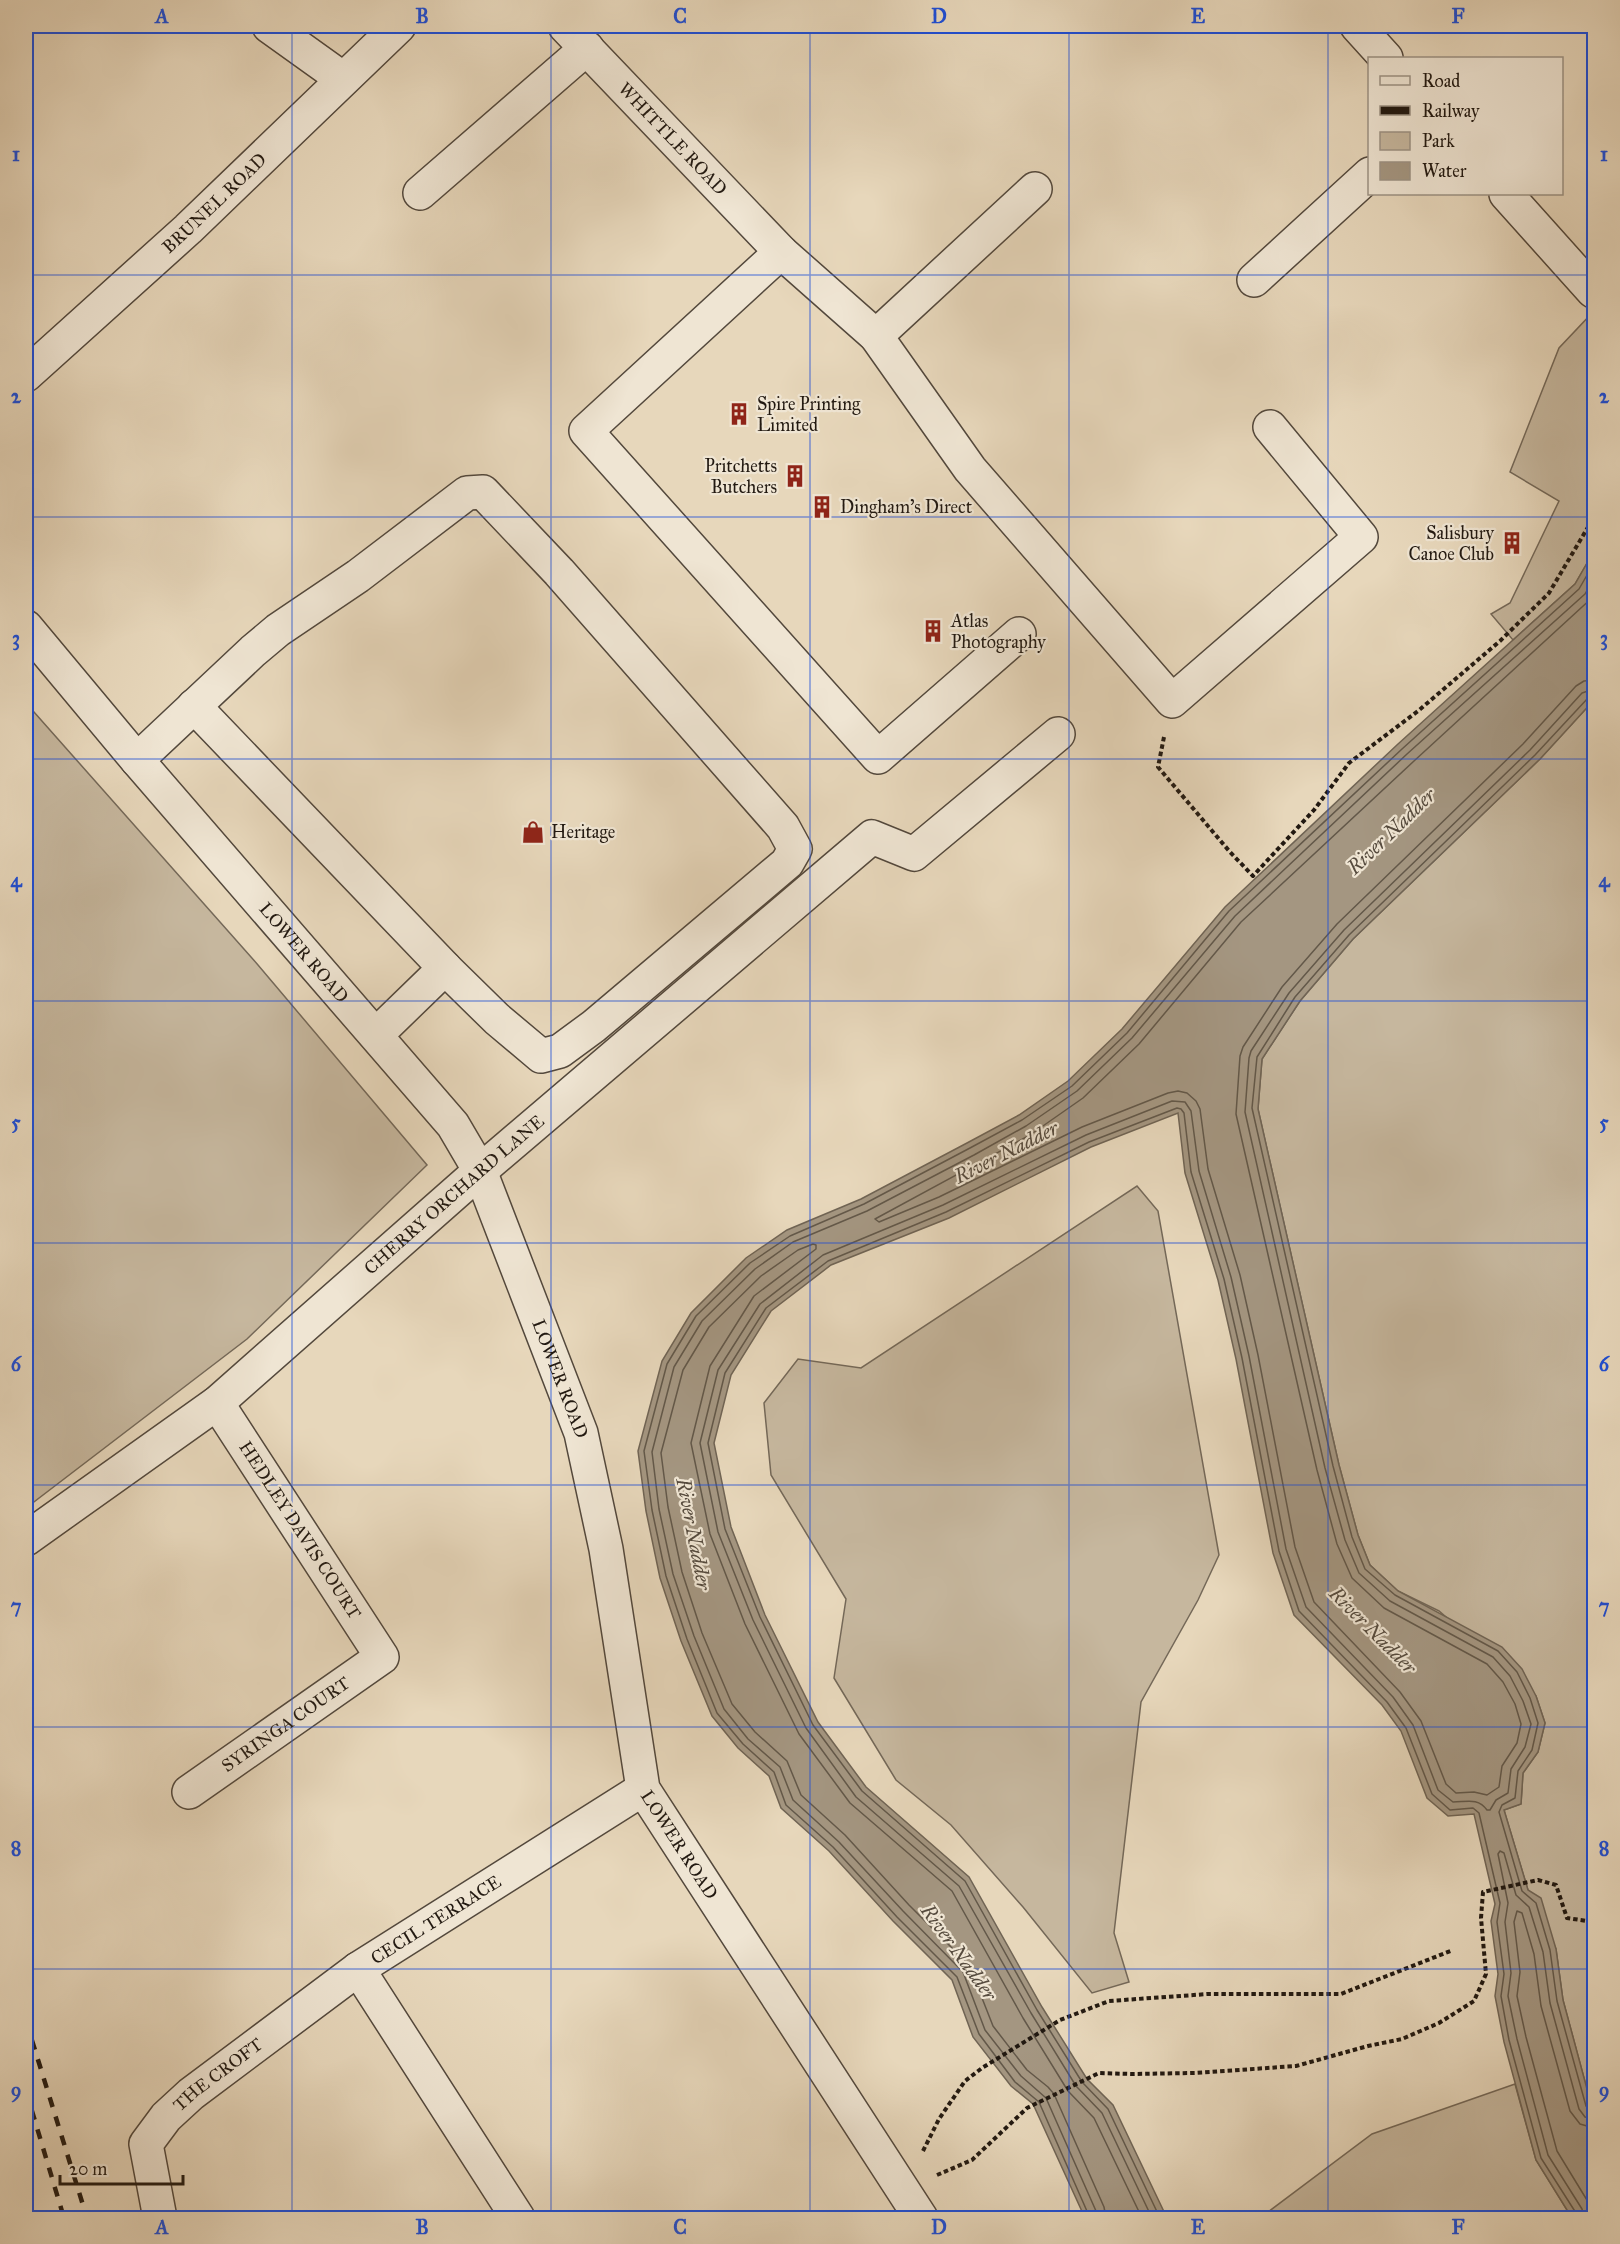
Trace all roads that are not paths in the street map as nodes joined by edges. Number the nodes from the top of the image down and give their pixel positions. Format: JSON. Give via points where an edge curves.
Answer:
{"nodes":[{"id":1,"x":269,"y":26,"type":"edge"},
{"id":2,"x":399,"y":26,"type":"edge"},
{"id":3,"x":1357,"y":26,"type":"edge"},
{"id":4,"x":294,"y":36,"type":"edge"},
{"id":5,"x":576,"y":37,"type":"edge"},
{"id":6,"x":1385,"y":57,"type":"edge"},
{"id":7,"x":343,"y":79,"type":"junction"},
{"id":8,"x":1368,"y":176,"type":"edge"},
{"id":9,"x":1035,"y":189,"type":"dead end"},
{"id":10,"x":420,"y":193,"type":"dead end"},
{"id":11,"x":1507,"y":195,"type":"edge"},
{"id":12,"x":781,"y":252,"type":"junction"},
{"id":13,"x":1254,"y":280,"type":"dead end"},
{"id":14,"x":1593,"y":291,"type":"dead end"},
{"id":15,"x":876,"y":336,"type":"junction"},
{"id":16,"x":26,"y":375,"type":"edge"},
{"id":17,"x":1269,"y":427,"type":"dead end"},
{"id":18,"x":26,"y":627,"type":"edge"},
{"id":19,"x":1019,"y":634,"type":"dead end"},
{"id":20,"x":194,"y":706,"type":"junction"},
{"id":21,"x":1058,"y":734,"type":"dead end"},
{"id":22,"x":137,"y":760,"type":"junction"},
{"id":23,"x":445,"y":968,"type":"junction"},
{"id":24,"x":376,"y":1035,"type":"junction"},
{"id":25,"x":480,"y":1171,"type":"junction"},
{"id":26,"x":217,"y":1403,"type":"junction"},
{"id":27,"x":26,"y":1539,"type":"edge"},
{"id":28,"x":382,"y":1657,"type":"joint"},
{"id":29,"x":643,"y":1789,"type":"junction"},
{"id":30,"x":189,"y":1792,"type":"dead end"},
{"id":31,"x":358,"y":1969,"type":"junction"},
{"id":32,"x":160,"y":2218,"type":"edge"},
{"id":33,"x":518,"y":2218,"type":"edge"},
{"id":34,"x":921,"y":2218,"type":"edge"}],
"edges":[{"from":1,"to":4,"type":"street"},
{"from":2,"to":7,"type":"street","name":"BRUNEL ROAD"},
{"from":3,"to":6,"type":"street"},
{"from":4,"to":7,"type":"street"},
{"from":5,"to":10,"type":"street"},
{"from":5,"to":12,"type":"street","name":"WHITTLE ROAD"},
{"from":7,"to":16,"type":"street","name":"BRUNEL ROAD","via":[[188,230]]},
{"from":8,"to":13,"type":"street"},
{"from":9,"to":15,"type":"street"},
{"from":11,"to":14,"type":"street"},
{"from":12,"to":15,"type":"street","name":"WHITTLE ROAD"},
{"from":12,"to":19,"type":"street","via":[[586,431],[878,757]]},
{"from":15,"to":17,"type":"street","name":"WHITTLE ROAD","via":[[970,469],[1172,701],[1361,537]]},
{"from":18,"to":22,"type":"street","name":"LOWER ROAD"},
{"from":20,"to":22,"type":"street"},
{"from":20,"to":23,"type":"street"},
{"from":20,"to":23,"type":"street","via":[[278,630],[358,576],[467,493],[483,492],[559,572],[775,819],[795,849],[787,863],[560,1051],[542,1056]]},
{"from":21,"to":25,"type":"street","name":"CHERRY ORCHARD LANE","via":[[914,854],[872,837]]},
{"from":22,"to":24,"type":"street","name":"LOWER ROAD"},
{"from":23,"to":24,"type":"street"},
{"from":24,"to":25,"type":"street","name":"LOWER ROAD","via":[[453,1125]]},
{"from":25,"to":26,"type":"street","name":"CHERRY ORCHARD LANE"},
{"from":25,"to":29,"type":"street","name":"LOWER ROAD","via":[[581,1433],[606,1549]]},
{"from":26,"to":27,"type":"street","name":"CHERRY ORCHARD LANE"},
{"from":26,"to":28,"type":"street","name":"HEDLEY DAVIS COURT"},
{"from":28,"to":30,"type":"street","name":"SYRINGA COURT"},
{"from":29,"to":31,"type":"street","name":"CECIL TERRACE"},
{"from":29,"to":34,"type":"street","name":"LOWER ROAD"},
{"from":31,"to":32,"type":"street","name":"THE CROFT","via":[[190,2094],[166,2118],[146,2144]]},
{"from":31,"to":33,"type":"street","name":"CECIL TERRACE"}]}
